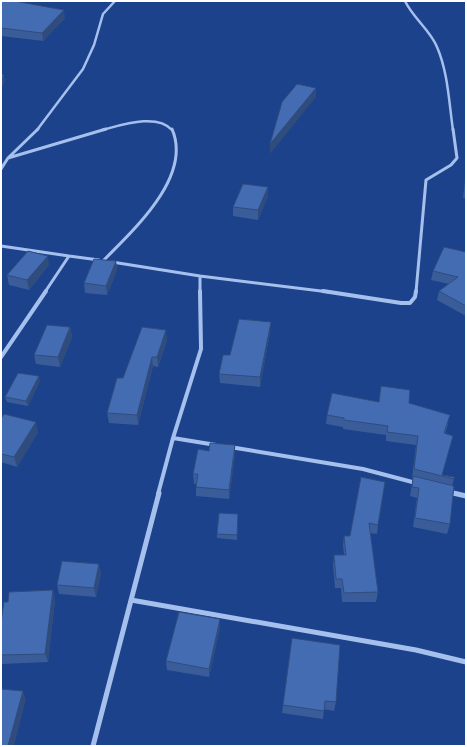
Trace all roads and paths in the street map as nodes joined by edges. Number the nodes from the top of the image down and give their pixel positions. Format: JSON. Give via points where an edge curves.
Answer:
{"nodes":[{"id":1,"x":115,"y":1,"type":"edge"},
{"id":2,"x":405,"y":1,"type":"edge"},
{"id":3,"x":8,"y":158,"type":"junction"},
{"id":4,"x":1,"y":169,"type":"edge"},
{"id":5,"x":1,"y":246,"type":"edge"},
{"id":6,"x":69,"y":256,"type":"junction"},
{"id":7,"x":103,"y":260,"type":"junction"},
{"id":8,"x":200,"y":276,"type":"junction"},
{"id":9,"x":1,"y":357,"type":"edge"},
{"id":10,"x":173,"y":438,"type":"junction"},
{"id":11,"x":218,"y":445,"type":"edge"},
{"id":12,"x":226,"y":447,"type":"edge"},
{"id":13,"x":422,"y":485,"type":"edge"},
{"id":14,"x":444,"y":490,"type":"edge"},
{"id":15,"x":466,"y":496,"type":"edge"},
{"id":16,"x":131,"y":600,"type":"junction"},
{"id":17,"x":466,"y":662,"type":"edge"},
{"id":18,"x":93,"y":746,"type":"edge"}],
"edges":[{"from":1,"to":3,"type":"street","via":[[103,14],[94,45],[83,69],[36,131]]},
{"from":2,"to":8,"type":"street","via":[[437,46],[446,80],[457,158],[454,163],[431,174],[426,180],[414,297],[410,302],[401,303],[292,286]]},
{"from":3,"to":4,"type":"street"},
{"from":3,"to":7,"type":"street","via":[[138,122],[163,123],[172,128],[178,145],[172,170],[160,197],[153,209]]},
{"from":5,"to":6,"type":"street"},
{"from":6,"to":7,"type":"street"},
{"from":6,"to":9,"type":"street"},
{"from":7,"to":8,"type":"street"},
{"from":8,"to":10,"type":"street","via":[[201,349]]},
{"from":10,"to":11,"type":"street"},
{"from":10,"to":16,"type":"street"},
{"from":12,"to":13,"type":"street","via":[[363,469]]},
{"from":14,"to":15,"type":"street"},
{"from":16,"to":17,"type":"street","via":[[416,650]]},
{"from":16,"to":18,"type":"street"}]}
